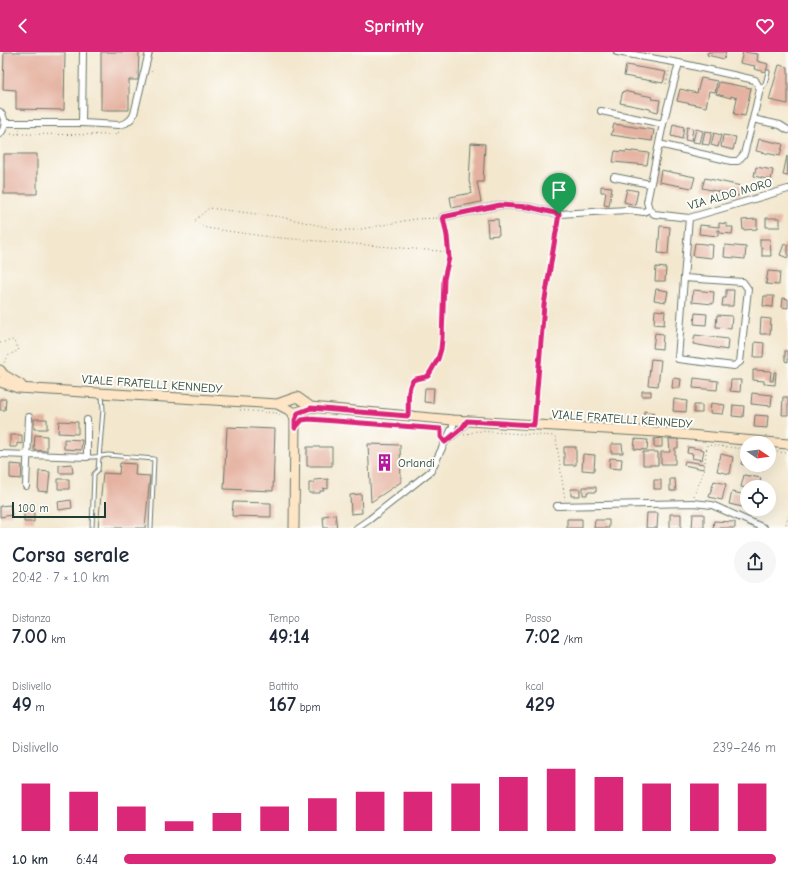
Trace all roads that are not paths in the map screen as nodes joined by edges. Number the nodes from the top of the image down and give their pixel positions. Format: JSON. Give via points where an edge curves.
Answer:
{"nodes":[{"id":1,"x":83,"y":52,"type":"edge"},
{"id":2,"x":149,"y":52,"type":"edge"},
{"id":3,"x":617,"y":52,"type":"edge"},
{"id":4,"x":677,"y":63,"type":"junction"},
{"id":5,"x":768,"y":72,"type":"dead end"},
{"id":6,"x":760,"y":88,"type":"junction"},
{"id":7,"x":601,"y":111,"type":"dead end"},
{"id":8,"x":0,"y":112,"type":"edge"},
{"id":9,"x":753,"y":119,"type":"junction"},
{"id":10,"x":5,"y":123,"type":"junction"},
{"id":11,"x":82,"y":123,"type":"junction"},
{"id":12,"x":663,"y":124,"type":"junction"},
{"id":13,"x":788,"y":130,"type":"edge"},
{"id":14,"x":0,"y":134,"type":"edge"},
{"id":15,"x":659,"y":144,"type":"junction"},
{"id":16,"x":614,"y":177,"type":"dead end"},
{"id":17,"x":650,"y":184,"type":"junction"},
{"id":18,"x":788,"y":189,"type":"edge"},
{"id":19,"x":648,"y":209,"type":"junction"},
{"id":20,"x":443,"y":217,"type":"road end"},
{"id":21,"x":689,"y":218,"type":"junction"},
{"id":22,"x":684,"y":278,"type":"junction"},
{"id":23,"x":1,"y":376,"type":"edge"},
{"id":24,"x":102,"y":393,"type":"junction"},
{"id":25,"x":290,"y":398,"type":"junction"},
{"id":26,"x":302,"y":400,"type":"junction"},
{"id":27,"x":277,"y":404,"type":"junction"},
{"id":28,"x":311,"y":408,"type":"junction"},
{"id":29,"x":293,"y":416,"type":"junction"},
{"id":30,"x":28,"y":417,"type":"dead end"},
{"id":31,"x":87,"y":420,"type":"dead end"},
{"id":32,"x":453,"y":420,"type":"junction"},
{"id":33,"x":467,"y":421,"type":"junction"},
{"id":34,"x":445,"y":442,"type":"junction"},
{"id":35,"x":788,"y":444,"type":"edge"},
{"id":36,"x":0,"y":454,"type":"edge"},
{"id":37,"x":27,"y":455,"type":"junction"},
{"id":38,"x":98,"y":456,"type":"junction"},
{"id":39,"x":87,"y":457,"type":"junction"},
{"id":40,"x":26,"y":486,"type":"dead end"},
{"id":41,"x":557,"y":506,"type":"dead end"},
{"id":42,"x":92,"y":528,"type":"edge"},
{"id":43,"x":150,"y":528,"type":"edge"},
{"id":44,"x":294,"y":528,"type":"edge"},
{"id":45,"x":356,"y":528,"type":"edge"},
{"id":46,"x":764,"y":528,"type":"edge"}],
"edges":[{"from":1,"to":11,"type":"street"},
{"from":2,"to":11,"type":"street","via":[[131,119],[119,125]]},
{"from":3,"to":4,"type":"street"},
{"from":4,"to":6,"type":"street","via":[[753,79],[758,82]]},
{"from":4,"to":12,"type":"street"},
{"from":5,"to":6,"type":"lane","via":[[765,84]]},
{"from":6,"to":9,"type":"street"},
{"from":7,"to":12,"type":"street"},
{"from":8,"to":10,"type":"street"},
{"from":9,"to":13,"type":"street","via":[[780,125]]},
{"from":9,"to":15,"type":"street","via":[[744,154],[738,161]]},
{"from":10,"to":11,"type":"street","via":[[17,126]]},
{"from":10,"to":14,"type":"street"},
{"from":12,"to":15,"type":"street"},
{"from":15,"to":17,"type":"street"},
{"from":16,"to":17,"type":"street"},
{"from":17,"to":19,"type":"street"},
{"from":18,"to":21,"type":"street","name":"VIA ALDO MORO"},
{"from":19,"to":20,"type":"street","name":"VIA ALDO MORO","via":[[644,212],[627,210],[559,214],[529,207],[500,205]]},
{"from":19,"to":21,"type":"street","name":"VIA ALDO MORO","via":[[654,214]]},
{"from":21,"to":22,"type":"street"},
{"from":22,"to":22,"type":"street","via":[[743,282],[748,289],[740,362],[734,366],[678,359]]},
{"from":23,"to":24,"type":"street","name":"VIALE FRATELLI KENNEDY","via":[[10,386]]},
{"from":24,"to":27,"type":"street","name":"VIALE FRATELLI KENNEDY"},
{"from":24,"to":38,"type":"lane","via":[[103,410]]},
{"from":25,"to":26,"type":"street","via":[[297,397]]},
{"from":25,"to":27,"type":"street","name":"VIALE FRATELLI KENNEDY"},
{"from":25,"to":29,"type":"street","via":[[287,404]]},
{"from":26,"to":28,"type":"street"},
{"from":26,"to":29,"type":"street","via":[[304,406]]},
{"from":27,"to":29,"type":"street","name":"VIALE FRATELLI KENNEDY"},
{"from":28,"to":29,"type":"street","name":"VIALE FRATELLI KENNEDY"},
{"from":28,"to":32,"type":"street","name":"VIALE FRATELLI KENNEDY"},
{"from":29,"to":44,"type":"street"},
{"from":30,"to":37,"type":"street"},
{"from":31,"to":39,"type":"street"},
{"from":32,"to":33,"type":"street","name":"VIALE FRATELLI KENNEDY"},
{"from":32,"to":34,"type":"street","via":[[453,426]]},
{"from":33,"to":34,"type":"street"},
{"from":33,"to":35,"type":"street","name":"VIALE FRATELLI KENNEDY","via":[[657,432]]},
{"from":34,"to":45,"type":"street","via":[[431,471],[370,520]]},
{"from":36,"to":37,"type":"street"},
{"from":37,"to":39,"type":"street"},
{"from":37,"to":40,"type":"street"},
{"from":38,"to":39,"type":"lane"},
{"from":38,"to":42,"type":"lane","via":[[98,470],[94,474]]},
{"from":38,"to":43,"type":"lane","via":[[154,459]]},
{"from":41,"to":46,"type":"street","via":[[691,503],[712,505]]}]}
